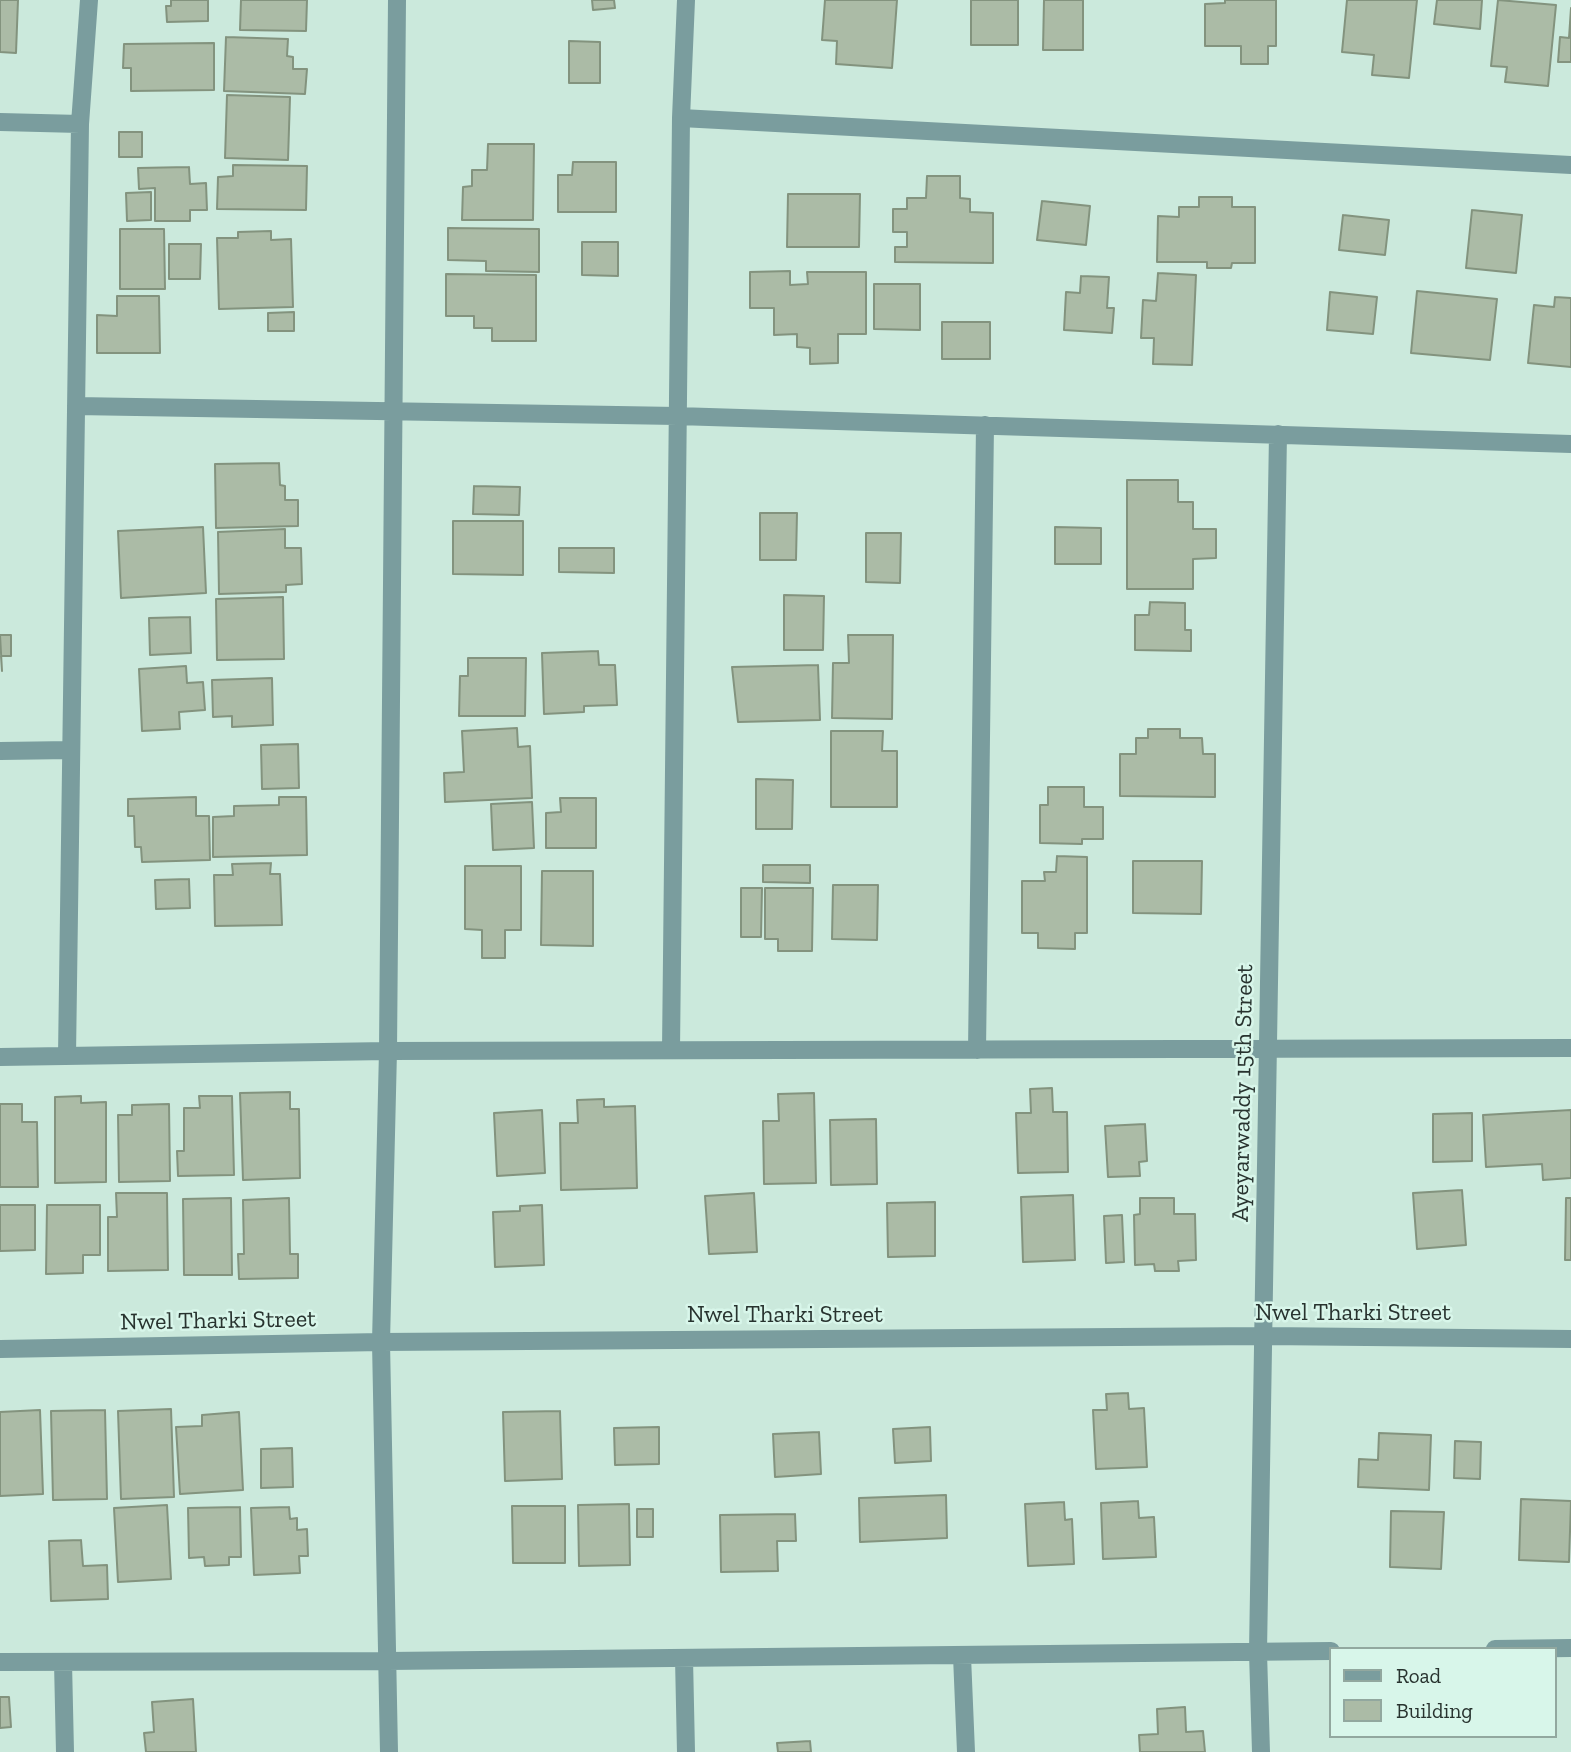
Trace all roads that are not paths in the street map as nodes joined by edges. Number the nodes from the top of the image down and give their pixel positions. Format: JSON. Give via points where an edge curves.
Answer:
{"nodes":[{"id":1,"x":89,"y":0,"type":"edge"},
{"id":2,"x":397,"y":0,"type":"edge"},
{"id":3,"x":686,"y":0,"type":"edge"},
{"id":4,"x":681,"y":118,"type":"junction"},
{"id":5,"x":0,"y":122,"type":"edge"},
{"id":6,"x":80,"y":124,"type":"junction"},
{"id":7,"x":1571,"y":165,"type":"edge"},
{"id":8,"x":76,"y":406,"type":"junction"},
{"id":9,"x":393,"y":411,"type":"junction"},
{"id":10,"x":677,"y":415,"type":"junction"},
{"id":11,"x":985,"y":425,"type":"junction"},
{"id":12,"x":1278,"y":434,"type":"junction"},
{"id":13,"x":1571,"y":444,"type":"edge"},
{"id":14,"x":71,"y":750,"type":"junction"},
{"id":15,"x":0,"y":751,"type":"edge"},
{"id":16,"x":1571,"y":1048,"type":"edge"},
{"id":17,"x":1268,"y":1049,"type":"junction"},
{"id":18,"x":671,"y":1050,"type":"junction"},
{"id":19,"x":977,"y":1050,"type":"junction"},
{"id":20,"x":388,"y":1051,"type":"junction"},
{"id":21,"x":67,"y":1056,"type":"junction"},
{"id":22,"x":0,"y":1057,"type":"edge"},
{"id":23,"x":1265,"y":1336,"type":"junction"},
{"id":24,"x":1571,"y":1339,"type":"edge"},
{"id":25,"x":381,"y":1342,"type":"junction"},
{"id":26,"x":0,"y":1349,"type":"edge"},
{"id":27,"x":1330,"y":1651,"type":"edge"},
{"id":28,"x":1258,"y":1652,"type":"junction"},
{"id":29,"x":962,"y":1656,"type":"junction"},
{"id":30,"x":684,"y":1658,"type":"junction"},
{"id":31,"x":388,"y":1661,"type":"junction"},
{"id":32,"x":0,"y":1662,"type":"edge"},
{"id":33,"x":63,"y":1662,"type":"junction"},
{"id":34,"x":65,"y":1752,"type":"edge"},
{"id":35,"x":388,"y":1752,"type":"edge"},
{"id":36,"x":686,"y":1752,"type":"edge"},
{"id":37,"x":966,"y":1752,"type":"edge"},
{"id":38,"x":1261,"y":1752,"type":"edge"}],
"edges":[{"from":1,"to":6,"type":"street"},
{"from":2,"to":9,"type":"street"},
{"from":3,"to":4,"type":"street"},
{"from":4,"to":7,"type":"street"},
{"from":4,"to":10,"type":"street"},
{"from":5,"to":6,"type":"street"},
{"from":6,"to":8,"type":"street"},
{"from":8,"to":9,"type":"street"},
{"from":8,"to":14,"type":"street"},
{"from":9,"to":10,"type":"street"},
{"from":9,"to":20,"type":"street"},
{"from":10,"to":11,"type":"street"},
{"from":10,"to":18,"type":"street"},
{"from":11,"to":12,"type":"street"},
{"from":11,"to":19,"type":"street"},
{"from":12,"to":13,"type":"street"},
{"from":12,"to":17,"type":"street","name":"Ayeyarwaddy 15th Street"},
{"from":14,"to":15,"type":"street"},
{"from":14,"to":21,"type":"street"},
{"from":16,"to":17,"type":"street"},
{"from":17,"to":19,"type":"street"},
{"from":17,"to":23,"type":"street","name":"Ayeyarwaddy 15th Street"},
{"from":18,"to":19,"type":"street"},
{"from":18,"to":20,"type":"street"},
{"from":20,"to":21,"type":"street"},
{"from":20,"to":25,"type":"street"},
{"from":21,"to":22,"type":"street"},
{"from":23,"to":24,"type":"street","name":"Nwel Tharki Street"},
{"from":23,"to":25,"type":"street","name":"Nwel Tharki Street"},
{"from":23,"to":28,"type":"street","name":"Ayeyarwaddy 15th Street"},
{"from":25,"to":26,"type":"street","name":"Nwel Tharki Street"},
{"from":25,"to":31,"type":"street"},
{"from":27,"to":28,"type":"street"},
{"from":28,"to":29,"type":"street"},
{"from":28,"to":38,"type":"street","name":"Ayeyarwaddy 15th Street"},
{"from":29,"to":30,"type":"street"},
{"from":29,"to":37,"type":"street"},
{"from":30,"to":31,"type":"street"},
{"from":30,"to":36,"type":"street"},
{"from":31,"to":33,"type":"street"},
{"from":31,"to":35,"type":"street"},
{"from":32,"to":33,"type":"street"},
{"from":33,"to":34,"type":"street"}]}
